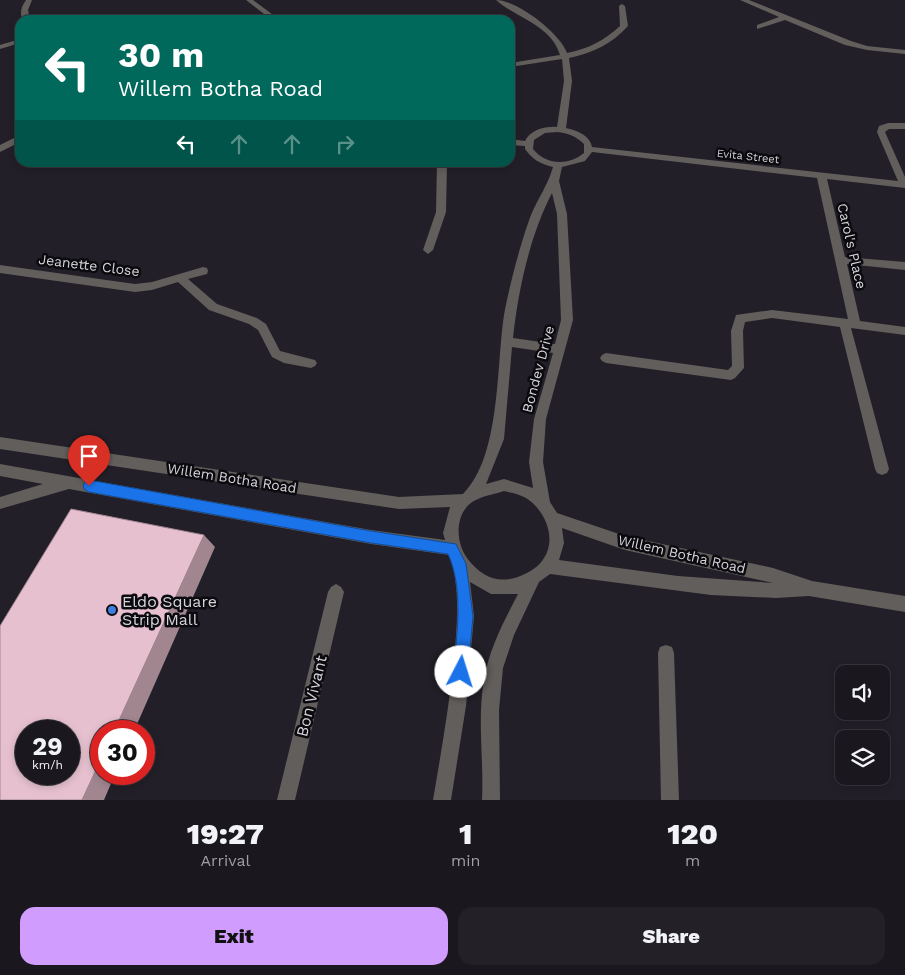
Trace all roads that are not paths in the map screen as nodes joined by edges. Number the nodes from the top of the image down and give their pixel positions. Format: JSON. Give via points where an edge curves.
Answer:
{"nodes":[{"id":1,"x":29,"y":0,"type":"edge"},
{"id":2,"x":249,"y":0,"type":"edge"},
{"id":3,"x":499,"y":0,"type":"edge"},
{"id":4,"x":743,"y":0,"type":"edge"},
{"id":5,"x":622,"y":6,"type":"dead end"},
{"id":6,"x":24,"y":15,"type":"edge"},
{"id":7,"x":269,"y":15,"type":"edge"},
{"id":8,"x":784,"y":18,"type":"junction"},
{"id":9,"x":760,"y":28,"type":"dead end"},
{"id":10,"x":15,"y":42,"type":"edge"},
{"id":11,"x":0,"y":47,"type":"edge"},
{"id":12,"x":905,"y":52,"type":"edge"},
{"id":13,"x":566,"y":57,"type":"junction"},
{"id":14,"x":515,"y":64,"type":"edge"},
{"id":15,"x":905,"y":126,"type":"edge"},
{"id":16,"x":561,"y":129,"type":"junction"},
{"id":17,"x":15,"y":141,"type":"edge"},
{"id":18,"x":515,"y":143,"type":"edge"},
{"id":19,"x":528,"y":144,"type":"junction"},
{"id":20,"x":0,"y":149,"type":"edge"},
{"id":21,"x":589,"y":149,"type":"junction"},
{"id":22,"x":558,"y":164,"type":"junction"},
{"id":23,"x":442,"y":167,"type":"edge"},
{"id":24,"x":822,"y":175,"type":"junction"},
{"id":25,"x":554,"y":182,"type":"junction"},
{"id":26,"x":904,"y":185,"type":"edge"},
{"id":27,"x":428,"y":250,"type":"dead end"},
{"id":28,"x":840,"y":260,"type":"junction"},
{"id":29,"x":905,"y":266,"type":"edge"},
{"id":30,"x":0,"y":269,"type":"edge"},
{"id":31,"x":203,"y":271,"type":"dead end"},
{"id":32,"x":180,"y":278,"type":"junction"},
{"id":33,"x":850,"y":323,"type":"junction"},
{"id":34,"x":905,"y":332,"type":"edge"},
{"id":35,"x":507,"y":342,"type":"junction"},
{"id":36,"x":560,"y":349,"type":"junction"},
{"id":37,"x":606,"y":358,"type":"dead end"},
{"id":38,"x":311,"y":362,"type":"dead end"},
{"id":39,"x":0,"y":443,"type":"edge"},
{"id":40,"x":882,"y":469,"type":"dead end"},
{"id":41,"x":0,"y":470,"type":"edge"},
{"id":42,"x":70,"y":482,"type":"junction"},
{"id":43,"x":470,"y":496,"type":"junction"},
{"id":44,"x":0,"y":503,"type":"edge"},
{"id":45,"x":543,"y":504,"type":"junction"},
{"id":46,"x":552,"y":518,"type":"junction"},
{"id":47,"x":452,"y":548,"type":"junction"},
{"id":48,"x":460,"y":564,"type":"junction"},
{"id":49,"x":549,"y":566,"type":"junction"},
{"id":50,"x":532,"y":581,"type":"junction"},
{"id":51,"x":812,"y":589,"type":"junction"},
{"id":52,"x":336,"y":592,"type":"dead end"},
{"id":53,"x":905,"y":604,"type":"edge"},
{"id":54,"x":666,"y":653,"type":"dead end"},
{"id":55,"x":286,"y":800,"type":"edge"},
{"id":56,"x":442,"y":800,"type":"edge"},
{"id":57,"x":491,"y":800,"type":"edge"},
{"id":58,"x":670,"y":800,"type":"edge"}],
"edges":[{"from":1,"to":6,"type":"street"},
{"from":2,"to":7,"type":"street"},
{"from":3,"to":13,"type":"street","via":[[542,25],[564,50]]},
{"from":4,"to":8,"type":"street"},
{"from":5,"to":13,"type":"street","via":[[624,26],[619,32],[605,42]]},
{"from":8,"to":9,"type":"street"},
{"from":8,"to":12,"type":"street","via":[[853,45]]},
{"from":10,"to":11,"type":"street"},
{"from":13,"to":14,"type":"street"},
{"from":13,"to":16,"type":"street","via":[[569,86]]},
{"from":15,"to":26,"type":"street","via":[[888,126],[881,132]]},
{"from":16,"to":19,"type":"street","via":[[535,134]]},
{"from":16,"to":21,"type":"street","via":[[578,134]]},
{"from":17,"to":20,"type":"street"},
{"from":18,"to":19,"type":"street"},
{"from":19,"to":22,"type":"street","via":[[536,157]]},
{"from":21,"to":22,"type":"street","via":[[580,161]]},
{"from":21,"to":24,"type":"street","name":"Evita Street"},
{"from":22,"to":25,"type":"street","name":"Bondev Drive"},
{"from":23,"to":27,"type":"street","via":[[441,212]]},
{"from":24,"to":26,"type":"street","name":"Evita Street"},
{"from":24,"to":28,"type":"street","name":"Carol's Place"},
{"from":25,"to":35,"type":"street","name":"Bondev Drive","via":[[536,215],[526,248],[510,314]]},
{"from":25,"to":36,"type":"street","name":"Bondev Drive","via":[[562,214],[565,260],[566,320]]},
{"from":28,"to":29,"type":"street"},
{"from":28,"to":33,"type":"street","name":"Carol's Place"},
{"from":30,"to":32,"type":"street","name":"Jeanette Close","via":[[134,288]]},
{"from":31,"to":32,"type":"street","name":"Jeanette Close"},
{"from":32,"to":38,"type":"street","via":[[213,306],[262,327],[276,354]]},
{"from":33,"to":34,"type":"street"},
{"from":33,"to":37,"type":"street","via":[[772,314],[740,318],[737,330],[738,368],[731,374]]},
{"from":33,"to":40,"type":"street","name":"Carol's Place"},
{"from":35,"to":36,"type":"street"},
{"from":35,"to":43,"type":"street","name":"Bondev Drive","via":[[497,439]]},
{"from":36,"to":45,"type":"street","name":"Bondev Drive","via":[[537,440],[536,462]]},
{"from":39,"to":43,"type":"street","name":"Willem Botha Road","via":[[399,503]]},
{"from":41,"to":42,"type":"street"},
{"from":42,"to":44,"type":"street"},
{"from":42,"to":47,"type":"street","via":[[371,537]]},
{"from":43,"to":45,"type":"street","via":[[489,487],[504,486],[532,494]]},
{"from":43,"to":47,"type":"street","via":[[456,510],[451,522]]},
{"from":45,"to":46,"type":"street"},
{"from":46,"to":49,"type":"street","via":[[557,534],[556,551]]},
{"from":46,"to":51,"type":"street","name":"Willem Botha Road","via":[[625,543],[773,575]]},
{"from":47,"to":48,"type":"street"},
{"from":48,"to":50,"type":"street","via":[[474,578],[492,586],[513,588]]},
{"from":48,"to":56,"type":"street","via":[[466,616],[458,706]]},
{"from":49,"to":50,"type":"street"},
{"from":49,"to":51,"type":"street","name":"Willem Botha Road","via":[[772,592]]},
{"from":50,"to":57,"type":"street","via":[[499,650],[492,680]]},
{"from":51,"to":53,"type":"street","name":"Willem Botha Road"},
{"from":52,"to":55,"type":"street","name":"Bon Vivant"},
{"from":54,"to":58,"type":"street"}]}
